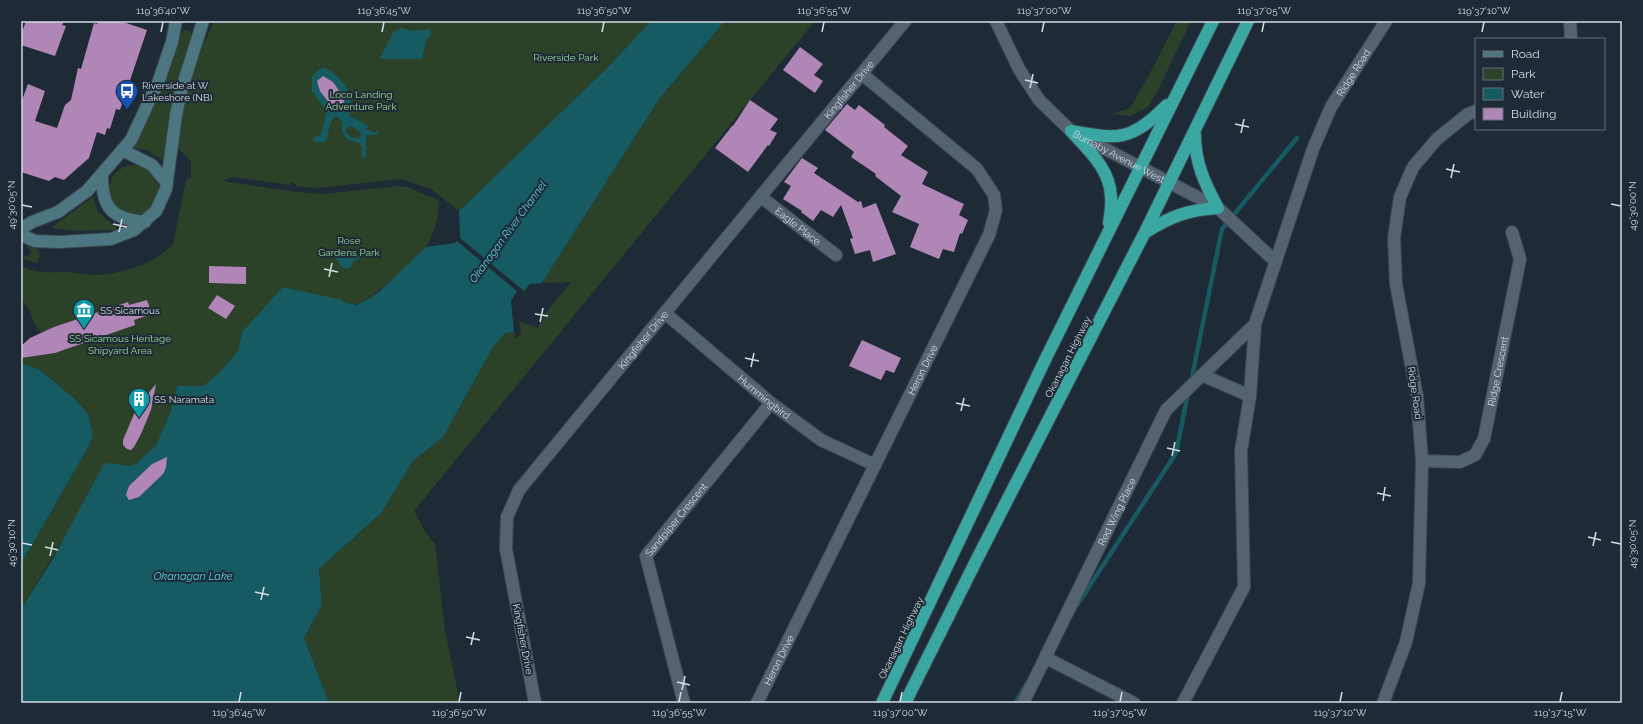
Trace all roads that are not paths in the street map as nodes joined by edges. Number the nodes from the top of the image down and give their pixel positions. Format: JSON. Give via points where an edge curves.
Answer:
{"nodes":[{"id":1,"x":176,"y":21,"type":"edge"},
{"id":2,"x":203,"y":21,"type":"edge"},
{"id":3,"x":905,"y":21,"type":"edge"},
{"id":4,"x":996,"y":21,"type":"edge"},
{"id":5,"x":1213,"y":21,"type":"edge"},
{"id":6,"x":1248,"y":21,"type":"edge"},
{"id":7,"x":1386,"y":21,"type":"edge"},
{"id":8,"x":1570,"y":21,"type":"edge"},
{"id":9,"x":1570,"y":38,"type":"edge"},
{"id":10,"x":862,"y":74,"type":"junction"},
{"id":11,"x":1175,"y":96,"type":"junction"},
{"id":12,"x":1475,"y":111,"type":"edge"},
{"id":13,"x":1071,"y":131,"type":"junction"},
{"id":14,"x":1195,"y":132,"type":"junction"},
{"id":15,"x":122,"y":150,"type":"junction"},
{"id":16,"x":1139,"y":167,"type":"junction"},
{"id":17,"x":102,"y":176,"type":"junction"},
{"id":18,"x":1170,"y":182,"type":"junction"},
{"id":19,"x":167,"y":183,"type":"junction"},
{"id":20,"x":761,"y":197,"type":"junction"},
{"id":21,"x":1218,"y":208,"type":"junction"},
{"id":22,"x":145,"y":222,"type":"junction"},
{"id":23,"x":21,"y":229,"type":"edge"},
{"id":24,"x":1109,"y":230,"type":"junction"},
{"id":25,"x":1145,"y":232,"type":"junction"},
{"id":26,"x":1512,"y":232,"type":"dead end"},
{"id":27,"x":21,"y":235,"type":"edge"},
{"id":28,"x":836,"y":255,"type":"dead end"},
{"id":29,"x":1274,"y":261,"type":"junction"},
{"id":30,"x":665,"y":314,"type":"junction"},
{"id":31,"x":1255,"y":324,"type":"junction"},
{"id":32,"x":1202,"y":375,"type":"junction"},
{"id":33,"x":1250,"y":396,"type":"junction"},
{"id":34,"x":771,"y":403,"type":"junction"},
{"id":35,"x":1422,"y":461,"type":"junction"},
{"id":36,"x":875,"y":465,"type":"junction"},
{"id":37,"x":1046,"y":658,"type":"junction"},
{"id":38,"x":535,"y":703,"type":"edge"},
{"id":39,"x":684,"y":703,"type":"edge"},
{"id":40,"x":757,"y":703,"type":"edge"},
{"id":41,"x":882,"y":703,"type":"edge"},
{"id":42,"x":905,"y":703,"type":"edge"},
{"id":43,"x":1023,"y":703,"type":"edge"},
{"id":44,"x":1134,"y":703,"type":"edge"},
{"id":45,"x":1183,"y":703,"type":"edge"},
{"id":46,"x":1383,"y":703,"type":"edge"}],
"edges":[{"from":1,"to":15,"type":"street","via":[[172,42],[148,105],[131,140]]},
{"from":2,"to":19,"type":"street","via":[[180,95]]},
{"from":3,"to":10,"type":"street","name":"Kingfisher Drive"},
{"from":4,"to":13,"type":"street","name":"Burnaby Avenue West","via":[[1019,69],[1039,100]]},
{"from":5,"to":11,"type":"highway","name":"Okanagan Highway"},
{"from":6,"to":14,"type":"highway","name":"Okanagan Highway"},
{"from":7,"to":29,"type":"street","name":"Ridge Road","via":[[1331,107],[1313,149]]},
{"from":8,"to":9,"type":"street"},
{"from":10,"to":20,"type":"street","name":"Kingfisher Drive"},
{"from":10,"to":36,"type":"street","name":"Heron Drive","via":[[977,169],[994,195],[996,210],[989,235]]},
{"from":11,"to":13,"type":"highway","via":[[1152,120],[1130,134],[1108,138]]},
{"from":11,"to":16,"type":"highway","name":"Okanagan Highway"},
{"from":12,"to":35,"type":"street","name":"Ridge Road","via":[[1437,139],[1416,164],[1400,197],[1394,238],[1396,284],[1417,396]]},
{"from":13,"to":16,"type":"street","name":"Burnaby Avenue West"},
{"from":13,"to":24,"type":"highway","via":[[1096,158],[1108,177],[1112,198]]},
{"from":14,"to":18,"type":"highway","name":"Okanagan Highway"},
{"from":14,"to":21,"type":"highway","via":[[1195,152],[1200,170]]},
{"from":15,"to":17,"type":"street"},
{"from":15,"to":19,"type":"street","via":[[152,165]]},
{"from":16,"to":18,"type":"street","name":"Burnaby Avenue West"},
{"from":16,"to":24,"type":"highway","name":"Okanagan Highway"},
{"from":17,"to":22,"type":"street","via":[[104,198],[110,210],[124,219]]},
{"from":17,"to":23,"type":"street","via":[[74,202]]},
{"from":18,"to":21,"type":"street","name":"Burnaby Avenue West"},
{"from":18,"to":25,"type":"highway","name":"Okanagan Highway"},
{"from":19,"to":22,"type":"street","via":[[161,203]]},
{"from":20,"to":28,"type":"street","name":"Eagle Place"},
{"from":20,"to":30,"type":"street","name":"Kingfisher Drive"},
{"from":21,"to":25,"type":"highway","via":[[1196,209],[1178,214]]},
{"from":21,"to":29,"type":"street","name":"Burnaby Avenue West"},
{"from":22,"to":27,"type":"street","via":[[124,235],[99,241],[35,241]]},
{"from":24,"to":41,"type":"highway","name":"Okanagan Highway"},
{"from":25,"to":42,"type":"highway","name":"Okanagan Highway"},
{"from":26,"to":35,"type":"street","name":"Ridge Crescent","via":[[1520,259],[1484,439],[1475,455],[1460,462]]},
{"from":29,"to":31,"type":"street"},
{"from":30,"to":34,"type":"street","name":"Hummingbird"},
{"from":30,"to":38,"type":"street","name":"Kingfisher Drive","via":[[519,490],[507,517],[506,549]]},
{"from":31,"to":32,"type":"street","name":"Red Wing Place"},
{"from":31,"to":33,"type":"street"},
{"from":32,"to":33,"type":"street"},
{"from":32,"to":37,"type":"street","name":"Red Wing Place","via":[[1166,410]]},
{"from":33,"to":45,"type":"street","via":[[1241,451],[1244,587]]},
{"from":34,"to":36,"type":"street","name":"Hummingbird","via":[[822,440]]},
{"from":34,"to":39,"type":"street","name":"Sandpiper Crescent","via":[[646,556]]},
{"from":35,"to":46,"type":"street","name":"Ridge Road","via":[[1419,583],[1406,642]]},
{"from":36,"to":40,"type":"street","name":"Heron Drive"},
{"from":37,"to":43,"type":"street","name":"Red Wing Place"},
{"from":37,"to":44,"type":"street"}]}
